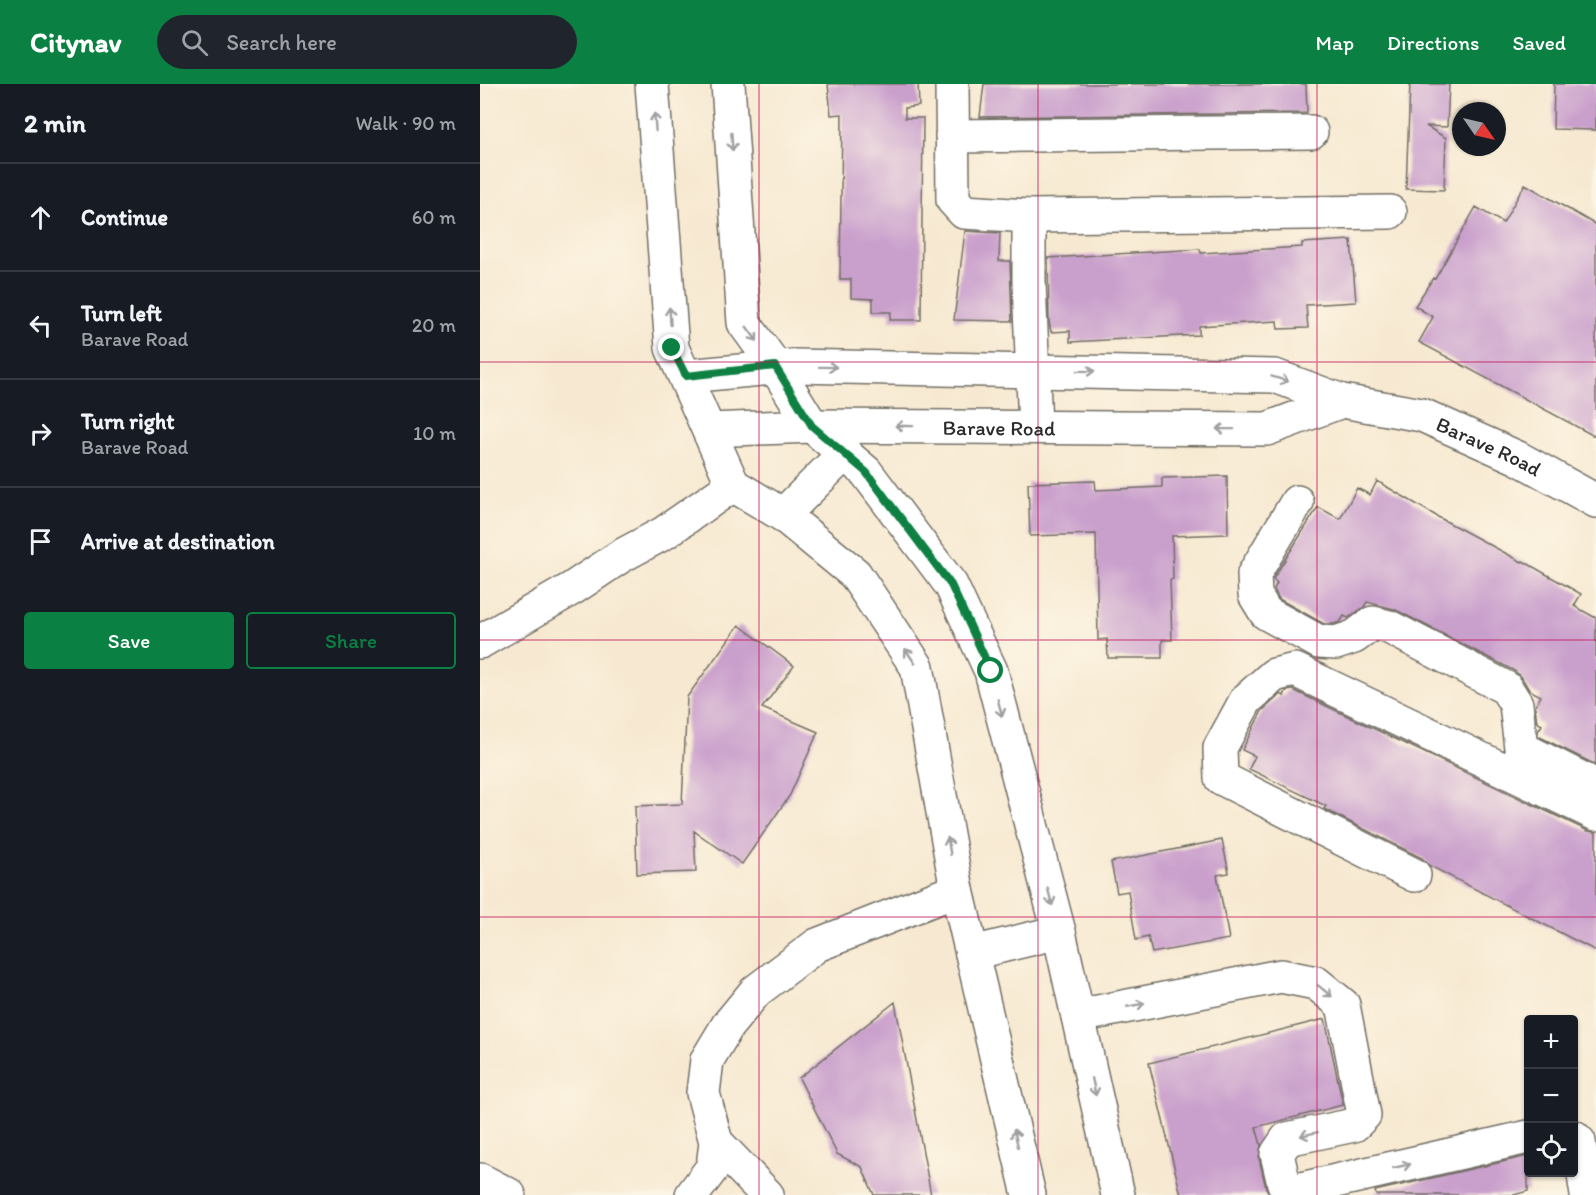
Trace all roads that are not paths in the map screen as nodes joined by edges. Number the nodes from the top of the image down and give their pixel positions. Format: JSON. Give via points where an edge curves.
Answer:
{"nodes":[{"id":1,"x":652,"y":84,"type":"edge"},
{"id":2,"x":728,"y":84,"type":"edge"},
{"id":3,"x":952,"y":84,"type":"edge"},
{"id":4,"x":1311,"y":132,"type":"dead end"},
{"id":5,"x":952,"y":136,"type":"junction"},
{"id":6,"x":1390,"y":212,"type":"dead end"},
{"id":7,"x":1029,"y":216,"type":"junction"},
{"id":8,"x":775,"y":366,"type":"junction"},
{"id":9,"x":1033,"y":370,"type":"junction"},
{"id":10,"x":686,"y":376,"type":"junction"},
{"id":11,"x":1342,"y":402,"type":"junction"},
{"id":12,"x":812,"y":426,"type":"junction"},
{"id":13,"x":1035,"y":427,"type":"junction"},
{"id":14,"x":709,"y":430,"type":"junction"},
{"id":15,"x":845,"y":453,"type":"junction"},
{"id":16,"x":733,"y":485,"type":"junction"},
{"id":17,"x":1596,"y":501,"type":"edge"},
{"id":18,"x":1297,"y":502,"type":"dead end"},
{"id":19,"x":783,"y":515,"type":"junction"},
{"id":20,"x":480,"y":642,"type":"edge"},
{"id":21,"x":1596,"y":786,"type":"edge"},
{"id":22,"x":1596,"y":814,"type":"edge"},
{"id":23,"x":1414,"y":875,"type":"dead end"},
{"id":24,"x":957,"y":890,"type":"junction"},
{"id":25,"x":1059,"y":932,"type":"junction"},
{"id":26,"x":972,"y":953,"type":"junction"},
{"id":27,"x":1078,"y":1016,"type":"junction"},
{"id":28,"x":1524,"y":1138,"type":"edge"},
{"id":29,"x":1578,"y":1141,"type":"edge"},
{"id":30,"x":716,"y":1142,"type":"junction"},
{"id":31,"x":480,"y":1180,"type":"edge"},
{"id":32,"x":509,"y":1195,"type":"edge"},
{"id":33,"x":692,"y":1195,"type":"edge"},
{"id":34,"x":767,"y":1195,"type":"edge"},
{"id":35,"x":1029,"y":1195,"type":"edge"},
{"id":36,"x":1118,"y":1195,"type":"edge"},
{"id":37,"x":1587,"y":1195,"type":"edge"}],
"edges":[{"from":10,"to":1,"type":"street","one_way":true,"via":[[672,348]]},
{"from":2,"to":8,"type":"street","one_way":true,"via":[[744,323]]},
{"from":3,"to":5,"type":"street"},
{"from":4,"to":5,"type":"street"},
{"from":5,"to":7,"type":"street","via":[[953,200],[964,212]]},
{"from":6,"to":7,"type":"street"},
{"from":7,"to":9,"type":"street"},
{"from":8,"to":9,"type":"street","name":"Barave Road","one_way":true},
{"from":8,"to":10,"type":"street","name":"Barave Road"},
{"from":8,"to":12,"type":"street"},
{"from":9,"to":11,"type":"street","name":"Barave Road","one_way":true,"via":[[1275,376]]},
{"from":9,"to":13,"type":"street"},
{"from":10,"to":14,"type":"street"},
{"from":11,"to":13,"type":"street","name":"Barave Road","one_way":true,"via":[[1267,429]]},
{"from":11,"to":17,"type":"street","name":"Barave Road","via":[[1422,415],[1518,458]]},
{"from":13,"to":12,"type":"street","name":"Barave Road","one_way":true},
{"from":12,"to":14,"type":"street","name":"Barave Road"},
{"from":12,"to":15,"type":"street"},
{"from":14,"to":16,"type":"street"},
{"from":15,"to":19,"type":"street"},
{"from":15,"to":25,"type":"street","one_way":true,"via":[[866,472],[951,585],[991,671]]},
{"from":16,"to":19,"type":"street"},
{"from":16,"to":20,"type":"street","via":[[664,532]]},
{"from":18,"to":21,"type":"street","via":[[1254,574],[1255,596],[1266,613],[1319,642],[1336,643],[1354,637],[1373,623],[1389,627],[1506,688],[1515,704],[1521,748]]},
{"from":24,"to":19,"type":"street","one_way":true,"via":[[917,667],[855,574]]},
{"from":22,"to":23,"type":"street","via":[[1295,670],[1274,675],[1246,700],[1221,748],[1221,778]]},
{"from":24,"to":26,"type":"street"},
{"from":24,"to":30,"type":"street","via":[[818,945],[756,991],[728,1025],[707,1060],[703,1093]]},
{"from":25,"to":26,"type":"street"},
{"from":25,"to":27,"type":"street"},
{"from":35,"to":26,"type":"street","one_way":true},
{"from":27,"to":28,"type":"street","one_way":true,"via":[[1281,976],[1316,983],[1343,1005],[1364,1115],[1354,1125],[1287,1139],[1277,1154],[1284,1184],[1292,1191]]},
{"from":27,"to":36,"type":"street","one_way":true},
{"from":29,"to":37,"type":"street"},
{"from":30,"to":33,"type":"street","via":[[713,1167]]},
{"from":30,"to":34,"type":"street"},
{"from":31,"to":32,"type":"street"}]}
